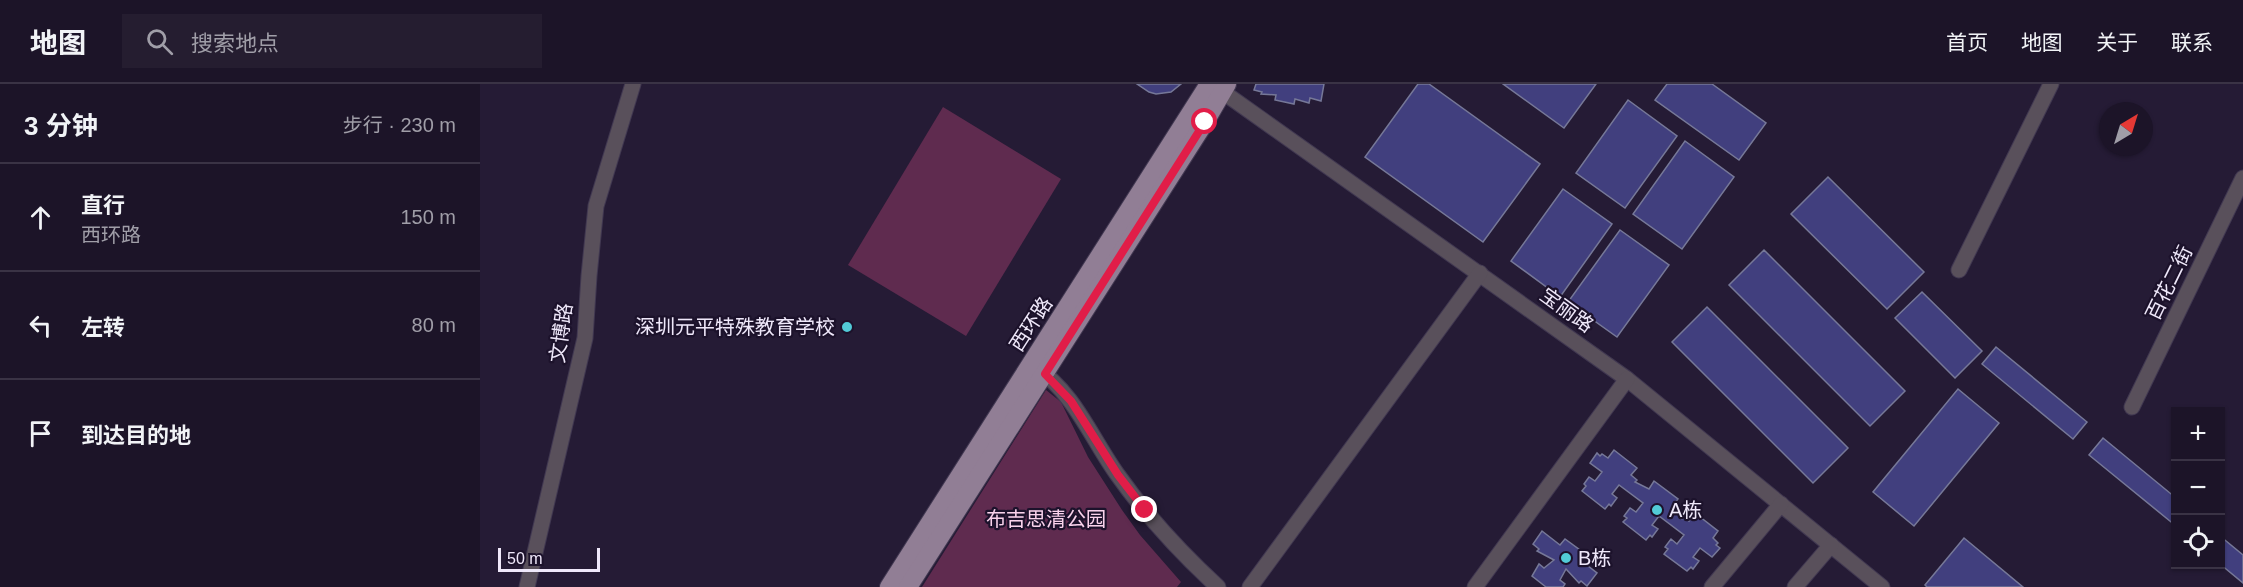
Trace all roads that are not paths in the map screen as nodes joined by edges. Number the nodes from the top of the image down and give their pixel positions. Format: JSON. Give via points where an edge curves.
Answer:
{"nodes":[{"id":1,"x":633,"y":84,"type":"edge"},
{"id":2,"x":2051,"y":84,"type":"edge"},
{"id":3,"x":1219,"y":86,"type":"edge"},
{"id":4,"x":2243,"y":178,"type":"edge"},
{"id":5,"x":1959,"y":270,"type":"dead end"},
{"id":6,"x":1480,"y":273,"type":"junction"},
{"id":7,"x":1038,"y":369,"type":"junction"},
{"id":8,"x":1627,"y":379,"type":"junction"},
{"id":9,"x":2132,"y":407,"type":"dead end"},
{"id":10,"x":1781,"y":504,"type":"junction"},
{"id":11,"x":1831,"y":544,"type":"junction"},
{"id":12,"x":527,"y":587,"type":"edge"},
{"id":13,"x":889,"y":587,"type":"edge"},
{"id":14,"x":908,"y":587,"type":"edge"},
{"id":15,"x":1218,"y":587,"type":"edge"},
{"id":16,"x":1250,"y":587,"type":"edge"},
{"id":17,"x":1475,"y":587,"type":"edge"},
{"id":18,"x":1712,"y":587,"type":"edge"},
{"id":19,"x":1795,"y":587,"type":"edge"},
{"id":20,"x":1882,"y":587,"type":"edge"}],
"edges":[{"from":1,"to":12,"type":"street","name":"文博路","via":[[596,206],[585,338]]},
{"from":2,"to":5,"type":"street"},
{"from":3,"to":6,"type":"street","name":"宝丽路"},
{"from":3,"to":7,"type":"main road","name":"西环路"},
{"from":4,"to":9,"type":"street","name":"百花二街"},
{"from":6,"to":8,"type":"street","name":"宝丽路"},
{"from":6,"to":16,"type":"street"},
{"from":7,"to":13,"type":"main road","name":"西环路"},
{"from":7,"to":14,"type":"main road","name":"西环路"},
{"from":7,"to":15,"type":"street","via":[[1071,401],[1145,510]]},
{"from":8,"to":10,"type":"street","name":"宝丽路"},
{"from":8,"to":17,"type":"street"},
{"from":10,"to":11,"type":"street","name":"宝丽路"},
{"from":10,"to":18,"type":"street"},
{"from":11,"to":19,"type":"street"},
{"from":11,"to":20,"type":"street","name":"宝丽路"}]}
